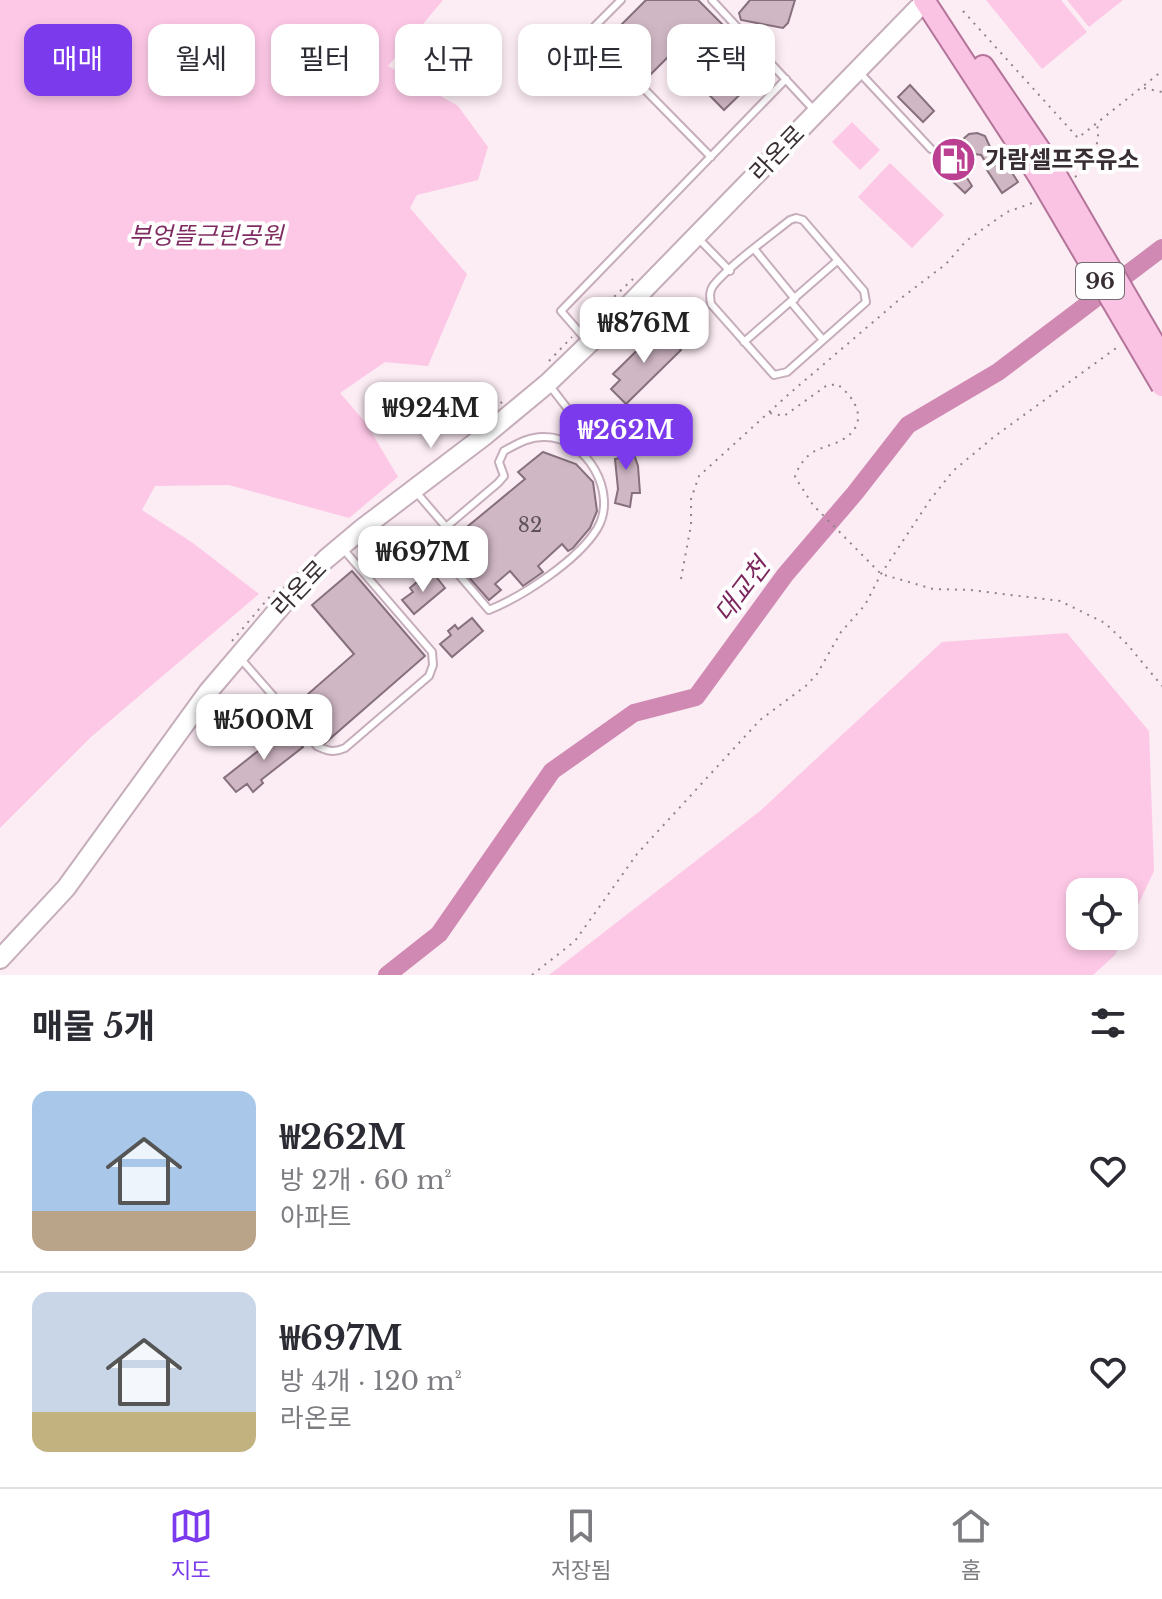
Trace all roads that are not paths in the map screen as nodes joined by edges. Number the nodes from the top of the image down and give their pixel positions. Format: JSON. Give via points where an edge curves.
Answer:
{"nodes":[{"id":1,"x":621,"y":0,"type":"edge"},
{"id":2,"x":712,"y":0,"type":"edge"},
{"id":3,"x":928,"y":0,"type":"edge"},
{"id":4,"x":858,"y":70,"type":"junction"},
{"id":5,"x":786,"y":79,"type":"junction"},
{"id":6,"x":816,"y":112,"type":"junction"},
{"id":7,"x":931,"y":149,"type":"dead end"},
{"id":8,"x":711,"y":157,"type":"junction"},
{"id":9,"x":1045,"y":170,"type":"junction"},
{"id":10,"x":696,"y":236,"type":"junction"},
{"id":11,"x":755,"y":250,"type":"junction"},
{"id":12,"x":837,"y":261,"type":"junction"},
{"id":13,"x":730,"y":271,"type":"junction"},
{"id":14,"x":793,"y":300,"type":"junction"},
{"id":15,"x":823,"y":340,"type":"junction"},
{"id":16,"x":588,"y":342,"type":"junction"},
{"id":17,"x":744,"y":342,"type":"junction"},
{"id":18,"x":1162,"y":357,"type":"edge"},
{"id":19,"x":548,"y":383,"type":"junction"},
{"id":20,"x":1162,"y":386,"type":"edge"},
{"id":21,"x":577,"y":421,"type":"junction"},
{"id":22,"x":567,"y":443,"type":"junction"},
{"id":23,"x":611,"y":446,"type":"dead end"},
{"id":24,"x":414,"y":489,"type":"junction"},
{"id":25,"x":446,"y":527,"type":"junction"},
{"id":26,"x":341,"y":546,"type":"junction"},
{"id":27,"x":238,"y":655,"type":"junction"},
{"id":28,"x":0,"y":959,"type":"edge"}],
"edges":[{"from":1,"to":8,"type":"lane","via":[[595,26],[596,40]]},
{"from":2,"to":5,"type":"lane"},
{"from":3,"to":4,"type":"main road","name":"라온로"},
{"from":3,"to":9,"type":"main road","number":"96"},
{"from":4,"to":6,"type":"main road","name":"라온로"},
{"from":4,"to":7,"type":"lane"},
{"from":5,"to":6,"type":"lane"},
{"from":5,"to":8,"type":"lane"},
{"from":6,"to":10,"type":"main road","name":"라온로"},
{"from":8,"to":16,"type":"lane","via":[[561,311]]},
{"from":9,"to":18,"type":"main road","number":"96","bridge":true},
{"from":9,"to":20,"type":"main road","number":"96","bridge":true},
{"from":10,"to":13,"type":"lane"},
{"from":10,"to":16,"type":"main road","name":"라온로"},
{"from":11,"to":12,"type":"lane","via":[[796,218]]},
{"from":11,"to":13,"type":"lane"},
{"from":11,"to":14,"type":"lane"},
{"from":12,"to":14,"type":"lane"},
{"from":12,"to":15,"type":"lane","via":[[864,291],[866,302]]},
{"from":13,"to":17,"type":"lane","via":[[709,295]]},
{"from":14,"to":15,"type":"lane"},
{"from":14,"to":17,"type":"lane"},
{"from":15,"to":17,"type":"lane","via":[[787,372],[774,375]]},
{"from":16,"to":19,"type":"main road","name":"라온로"},
{"from":19,"to":21,"type":"lane"},
{"from":19,"to":24,"type":"main road","name":"라온로"},
{"from":21,"to":22,"type":"lane"},
{"from":21,"to":23,"type":"lane"},
{"from":22,"to":25,"type":"lane","via":[[546,436],[504,451],[499,462],[504,476]]},
{"from":22,"to":25,"type":"lane","via":[[585,456],[600,479],[604,505],[598,527],[578,552],[513,601],[489,610],[442,555],[439,538]]},
{"from":24,"to":25,"type":"lane"},
{"from":24,"to":26,"type":"main road","name":"라온로"},
{"from":26,"to":27,"type":"main road","name":"라온로"},
{"from":26,"to":27,"type":"lane","via":[[432,652],[429,676],[345,748],[326,751]]},
{"from":27,"to":28,"type":"main road","name":"라온로","via":[[66,888]]}]}
